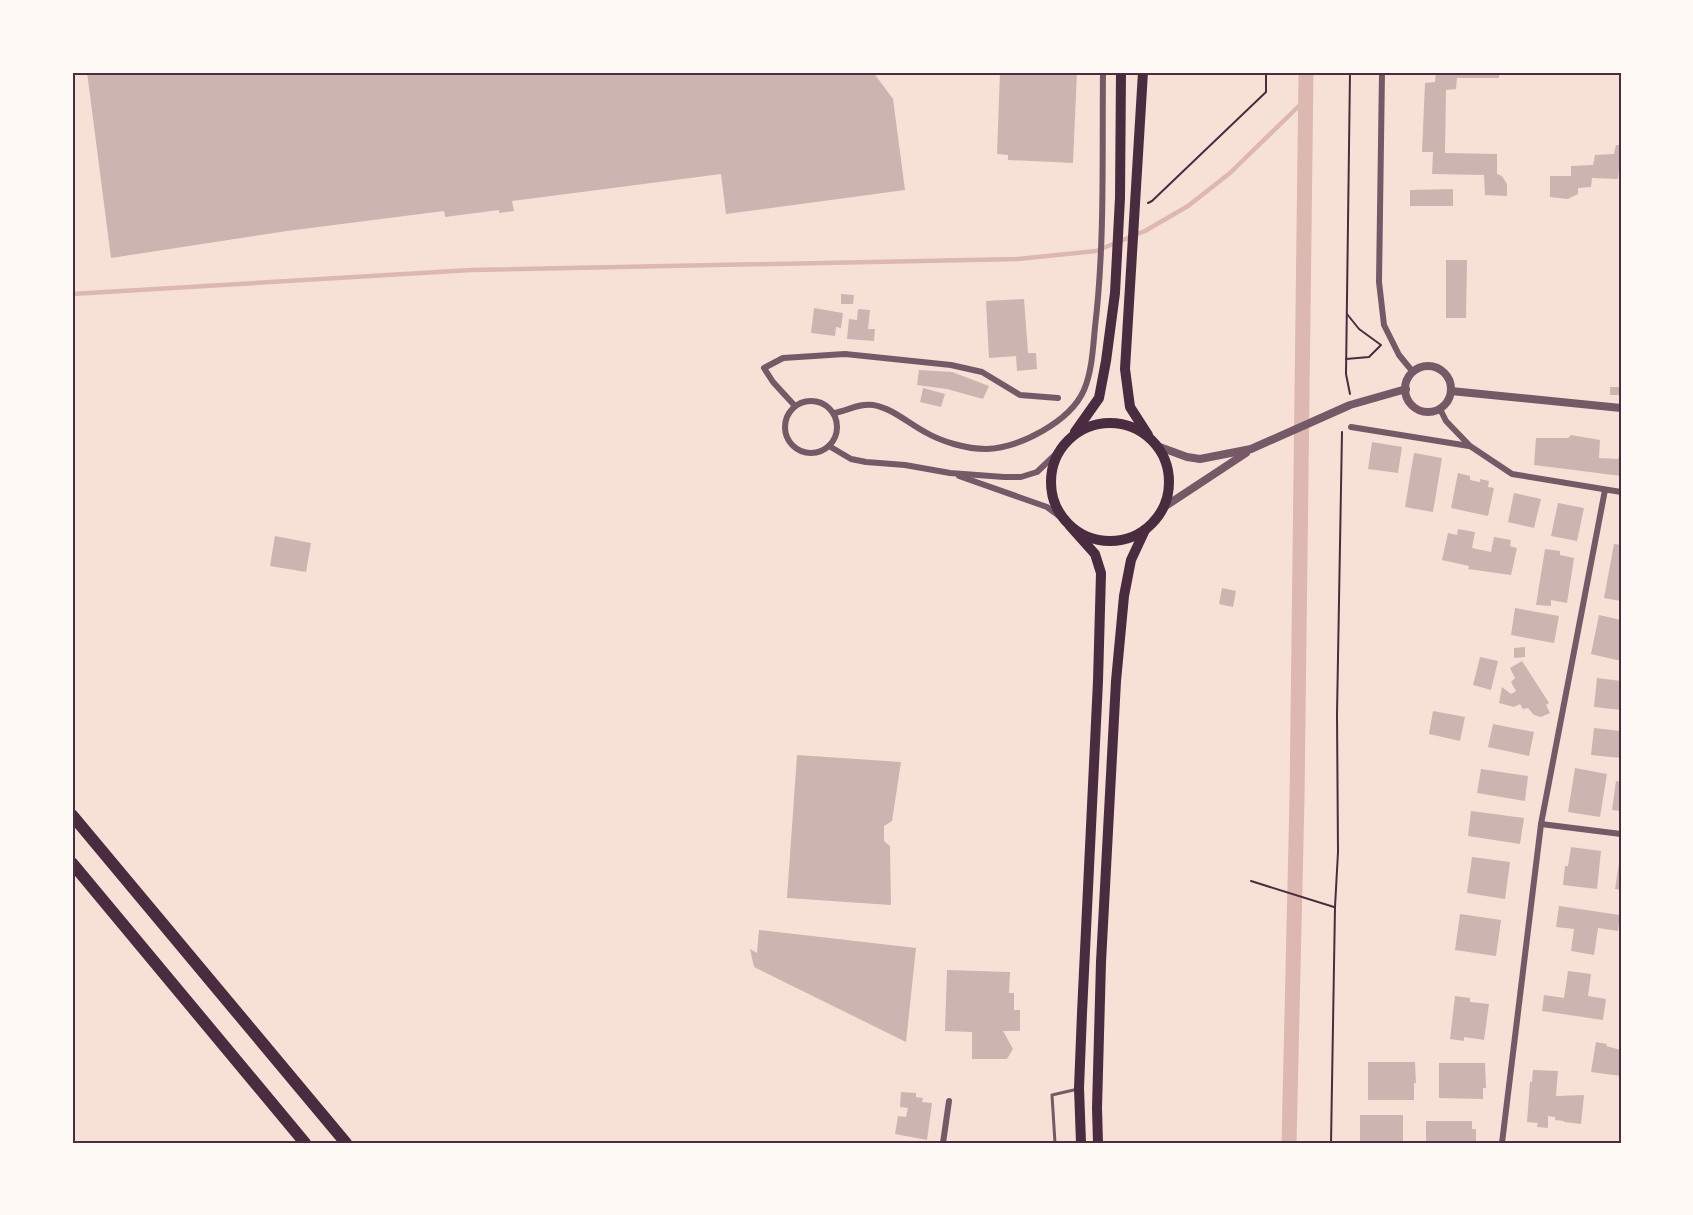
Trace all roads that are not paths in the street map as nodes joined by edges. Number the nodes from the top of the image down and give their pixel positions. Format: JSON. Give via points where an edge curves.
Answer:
{"nodes":[{"id":1,"x":1103,"y":72,"type":"edge"},
{"id":2,"x":1121,"y":72,"type":"edge"},
{"id":3,"x":1143,"y":72,"type":"edge"},
{"id":4,"x":1382,"y":72,"type":"edge"},
{"id":5,"x":1413,"y":372,"type":"junction"},
{"id":6,"x":1406,"y":389,"type":"junction"},
{"id":7,"x":1451,"y":391,"type":"junction"},
{"id":8,"x":1058,"y":399,"type":"dead end"},
{"id":9,"x":795,"y":406,"type":"junction"},
{"id":10,"x":1621,"y":408,"type":"edge"},
{"id":11,"x":1440,"y":409,"type":"junction"},
{"id":12,"x":834,"y":412,"type":"junction"},
{"id":13,"x":1351,"y":427,"type":"road end"},
{"id":14,"x":1073,"y":434,"type":"junction"},
{"id":15,"x":1153,"y":442,"type":"junction"},
{"id":16,"x":829,"y":446,"type":"junction"},
{"id":17,"x":1470,"y":446,"type":"junction"},
{"id":18,"x":1251,"y":450,"type":"junction"},
{"id":19,"x":1058,"y":452,"type":"junction"},
{"id":20,"x":950,"y":473,"type":"junction"},
{"id":21,"x":1605,"y":490,"type":"junction"},
{"id":22,"x":1621,"y":492,"type":"edge"},
{"id":23,"x":1164,"y":507,"type":"junction"},
{"id":24,"x":1062,"y":518,"type":"junction"},
{"id":25,"x":1070,"y":526,"type":"junction"},
{"id":26,"x":1145,"y":530,"type":"junction"},
{"id":27,"x":72,"y":815,"type":"edge"},
{"id":28,"x":1540,"y":824,"type":"junction"},
{"id":29,"x":1621,"y":834,"type":"edge"},
{"id":30,"x":72,"y":863,"type":"edge"},
{"id":31,"x":1079,"y":1088,"type":"junction"},
{"id":32,"x":949,"y":1101,"type":"dead end"},
{"id":33,"x":305,"y":1143,"type":"edge"},
{"id":34,"x":346,"y":1143,"type":"edge"},
{"id":35,"x":943,"y":1143,"type":"edge"},
{"id":36,"x":1054,"y":1143,"type":"edge"},
{"id":37,"x":1081,"y":1143,"type":"edge"},
{"id":38,"x":1098,"y":1143,"type":"edge"},
{"id":39,"x":1502,"y":1143,"type":"edge"}],
"edges":[{"from":1,"to":12,"type":"street","via":[[1099,295],[1083,391],[1065,415],[1011,447],[985,449],[961,446],[927,434],[886,408],[856,405],[845,412]]},
{"from":2,"to":14,"type":"main road","via":[[1120,198],[1115,293],[1106,362],[1099,398]]},
{"from":3,"to":15,"type":"main road","via":[[1125,369],[1130,407]]},
{"from":4,"to":5,"type":"street","via":[[1379,282],[1384,325]]},
{"from":5,"to":6,"type":"street"},
{"from":5,"to":7,"type":"street","via":[[1427,366],[1442,370]]},
{"from":6,"to":11,"type":"street","via":[[1410,402],[1420,410]]},
{"from":6,"to":18,"type":"street","via":[[1350,405]]},
{"from":7,"to":10,"type":"street"},
{"from":7,"to":11,"type":"street"},
{"from":8,"to":9,"type":"street","via":[[1020,395],[982,372],[844,354],[783,358],[764,368]]},
{"from":9,"to":12,"type":"street","via":[[820,402]]},
{"from":9,"to":16,"type":"street","via":[[785,428],[791,444],[806,453]]},
{"from":11,"to":17,"type":"street"},
{"from":12,"to":16,"type":"street","via":[[837,434]]},
{"from":13,"to":17,"type":"street"},
{"from":14,"to":15,"type":"main road","via":[[1094,424],[1118,423],[1140,430]]},
{"from":14,"to":19,"type":"main road"},
{"from":15,"to":18,"type":"street","via":[[1200,459]]},
{"from":15,"to":23,"type":"main road","via":[[1163,455],[1169,476]]},
{"from":16,"to":20,"type":"street","via":[[851,459]]},
{"from":17,"to":21,"type":"street","via":[[1512,474]]},
{"from":18,"to":23,"type":"street"},
{"from":19,"to":20,"type":"street","via":[[1037,472],[1021,477]]},
{"from":19,"to":24,"type":"main road","via":[[1050,485]]},
{"from":20,"to":24,"type":"street","via":[[1047,507]]},
{"from":21,"to":22,"type":"street"},
{"from":21,"to":28,"type":"street"},
{"from":23,"to":26,"type":"main road"},
{"from":24,"to":25,"type":"main road"},
{"from":25,"to":26,"type":"main road","via":[[1090,538],[1113,542]]},
{"from":25,"to":31,"type":"main road","via":[[1095,554],[1101,573]]},
{"from":26,"to":38,"type":"main road","via":[[1131,560],[1124,596],[1116,681],[1101,962]]},
{"from":27,"to":34,"type":"highway"},
{"from":28,"to":29,"type":"street"},
{"from":28,"to":39,"type":"street"},
{"from":30,"to":33,"type":"highway"},
{"from":31,"to":36,"type":"lane","via":[[1052,1095]]},
{"from":31,"to":37,"type":"main road"},
{"from":32,"to":35,"type":"street"}]}
